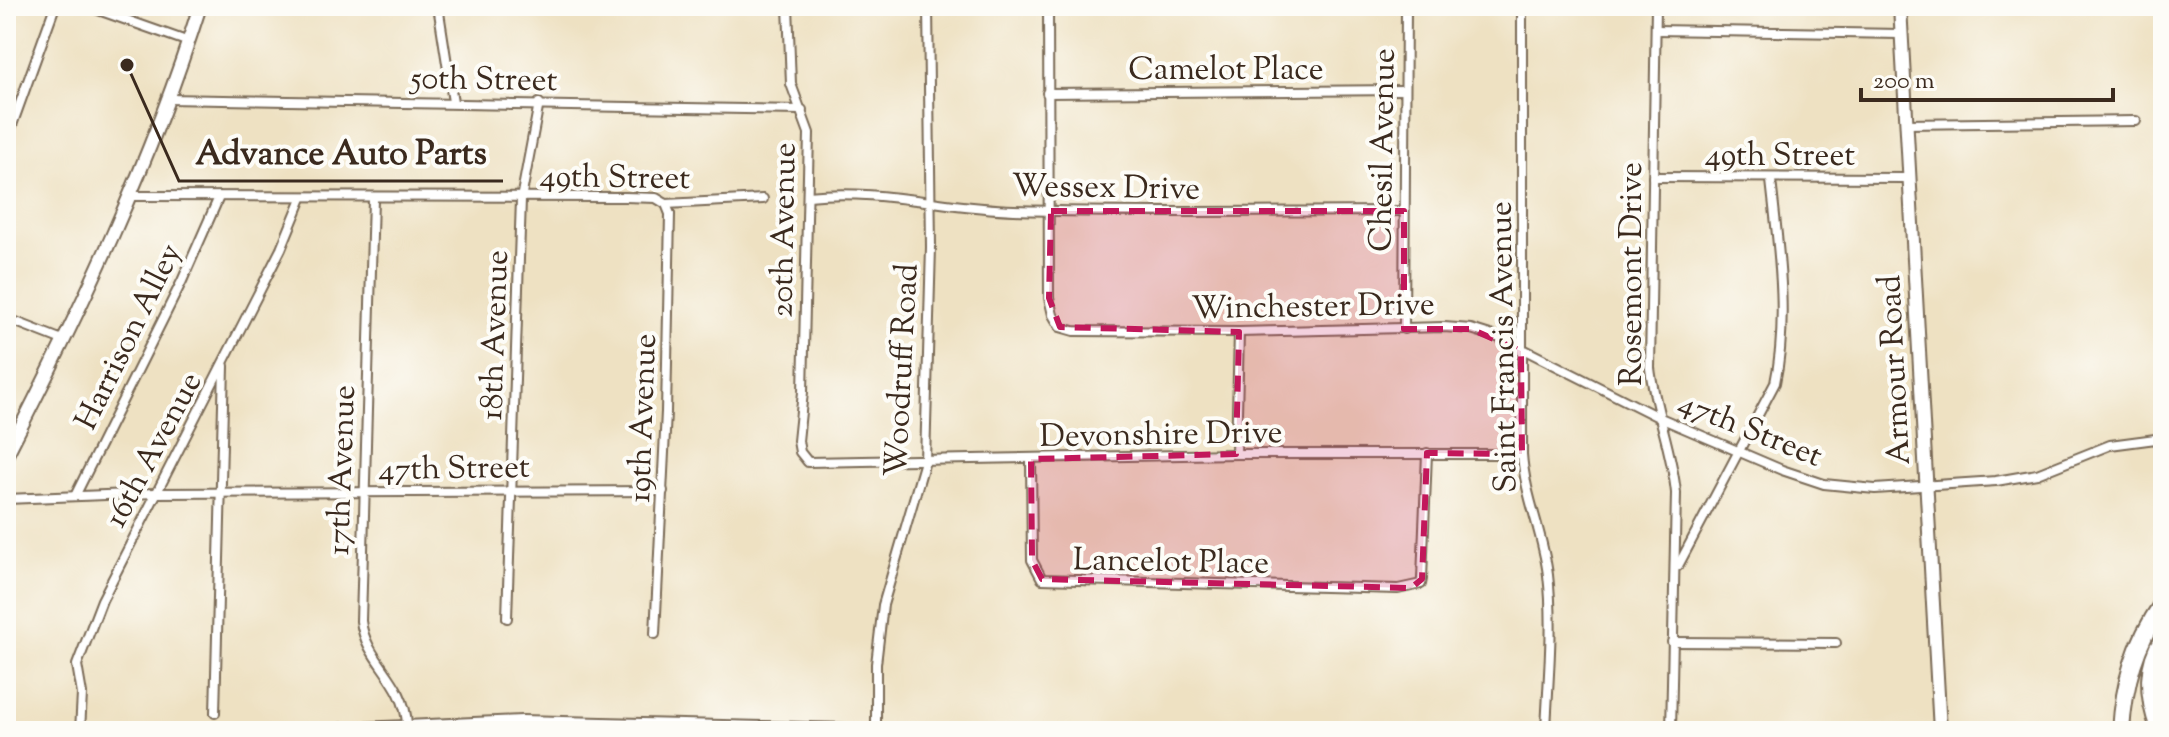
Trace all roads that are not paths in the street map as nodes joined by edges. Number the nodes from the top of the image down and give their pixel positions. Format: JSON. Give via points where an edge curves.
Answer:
{"nodes":[{"id":1,"x":55,"y":6,"type":"edge"},
{"id":2,"x":87,"y":6,"type":"edge"},
{"id":3,"x":200,"y":6,"type":"edge"},
{"id":4,"x":438,"y":6,"type":"edge"},
{"id":5,"x":788,"y":6,"type":"edge"},
{"id":6,"x":928,"y":6,"type":"edge"},
{"id":7,"x":1406,"y":6,"type":"edge"},
{"id":8,"x":1522,"y":6,"type":"edge"},
{"id":9,"x":1656,"y":6,"type":"edge"},
{"id":10,"x":1900,"y":6,"type":"edge"},
{"id":11,"x":1048,"y":11,"type":"edge"},
{"id":12,"x":1656,"y":30,"type":"junction"},
{"id":13,"x":1900,"y":34,"type":"junction"},
{"id":14,"x":189,"y":42,"type":"junction"},
{"id":15,"x":1404,"y":90,"type":"junction"},
{"id":16,"x":1047,"y":93,"type":"junction"},
{"id":17,"x":166,"y":99,"type":"junction"},
{"id":18,"x":453,"y":102,"type":"junction"},
{"id":19,"x":539,"y":103,"type":"junction"},
{"id":20,"x":802,"y":110,"type":"junction"},
{"id":21,"x":2136,"y":121,"type":"dead end"},
{"id":22,"x":1905,"y":124,"type":"junction"},
{"id":23,"x":6,"y":142,"type":"edge"},
{"id":24,"x":1653,"y":177,"type":"junction"},
{"id":25,"x":1907,"y":178,"type":"junction"},
{"id":26,"x":1771,"y":180,"type":"junction"},
{"id":27,"x":131,"y":196,"type":"junction"},
{"id":28,"x":808,"y":196,"type":"junction"},
{"id":29,"x":219,"y":197,"type":"junction"},
{"id":30,"x":302,"y":198,"type":"junction"},
{"id":31,"x":373,"y":199,"type":"junction"},
{"id":32,"x":521,"y":199,"type":"junction"},
{"id":33,"x":763,"y":199,"type":"dead end"},
{"id":34,"x":930,"y":203,"type":"junction"},
{"id":35,"x":666,"y":204,"type":"junction"},
{"id":36,"x":1051,"y":211,"type":"junction"},
{"id":37,"x":1404,"y":211,"type":"junction"},
{"id":38,"x":6,"y":318,"type":"edge"},
{"id":39,"x":1404,"y":329,"type":"junction"},
{"id":40,"x":1239,"y":332,"type":"junction"},
{"id":41,"x":65,"y":341,"type":"junction"},
{"id":42,"x":1521,"y":351,"type":"junction"},
{"id":43,"x":224,"y":364,"type":"junction"},
{"id":44,"x":1658,"y":417,"type":"junction"},
{"id":45,"x":2163,"y":438,"type":"edge"},
{"id":46,"x":1737,"y":452,"type":"junction"},
{"id":47,"x":1427,"y":453,"type":"junction"},
{"id":48,"x":1236,"y":454,"type":"junction"},
{"id":49,"x":1522,"y":454,"type":"junction"},
{"id":50,"x":6,"y":456,"type":"edge"},
{"id":51,"x":803,"y":458,"type":"joint"},
{"id":52,"x":1031,"y":459,"type":"junction"},
{"id":53,"x":925,"y":461,"type":"junction"},
{"id":54,"x":1925,"y":486,"type":"junction"},
{"id":55,"x":513,"y":490,"type":"junction"},
{"id":56,"x":663,"y":491,"type":"junction"},
{"id":57,"x":367,"y":492,"type":"junction"},
{"id":58,"x":155,"y":493,"type":"junction"},
{"id":59,"x":221,"y":495,"type":"junction"},
{"id":60,"x":75,"y":496,"type":"junction"},
{"id":61,"x":6,"y":499,"type":"edge"},
{"id":62,"x":1675,"y":570,"type":"junction"},
{"id":63,"x":2163,"y":603,"type":"edge"},
{"id":64,"x":507,"y":618,"type":"dead end"},
{"id":65,"x":655,"y":634,"type":"dead end"},
{"id":66,"x":2163,"y":639,"type":"edge"},
{"id":67,"x":1672,"y":642,"type":"junction"},
{"id":68,"x":1836,"y":643,"type":"dead end"},
{"id":69,"x":215,"y":713,"type":"dead end"},
{"id":70,"x":407,"y":728,"type":"edge"},
{"id":71,"x":80,"y":731,"type":"edge"},
{"id":72,"x":338,"y":731,"type":"edge"},
{"id":73,"x":847,"y":731,"type":"edge"},
{"id":74,"x":876,"y":731,"type":"edge"},
{"id":75,"x":1546,"y":731,"type":"edge"},
{"id":76,"x":1671,"y":731,"type":"edge"},
{"id":77,"x":1940,"y":731,"type":"edge"},
{"id":78,"x":2121,"y":731,"type":"edge"},
{"id":79,"x":2160,"y":731,"type":"edge"}],
"edges":[{"from":1,"to":23,"type":"street"},
{"from":2,"to":14,"type":"street"},
{"from":3,"to":14,"type":"street"},
{"from":4,"to":18,"type":"street"},
{"from":5,"to":20,"type":"street","name":"20th Avenue","via":[[791,84]]},
{"from":6,"to":34,"type":"street","name":"Woodruff Road"},
{"from":7,"to":15,"type":"street","name":"Chesil Avenue"},
{"from":8,"to":42,"type":"street","name":"Saint Francis Avenue"},
{"from":9,"to":12,"type":"street","name":"Rosemont Drive"},
{"from":10,"to":13,"type":"street","name":"Armour Road"},
{"from":11,"to":16,"type":"street"},
{"from":12,"to":13,"type":"street"},
{"from":12,"to":24,"type":"street","name":"Rosemont Drive"},
{"from":13,"to":22,"type":"street","name":"Armour Road"},
{"from":14,"to":17,"type":"street"},
{"from":15,"to":16,"type":"street","name":"Camelot Place"},
{"from":15,"to":37,"type":"street","name":"Chesil Avenue"},
{"from":16,"to":36,"type":"street"},
{"from":17,"to":18,"type":"street","name":"50th Street"},
{"from":17,"to":27,"type":"street"},
{"from":18,"to":19,"type":"street","name":"50th Street"},
{"from":19,"to":20,"type":"street","name":"50th Street"},
{"from":19,"to":32,"type":"street","name":"18th Avenue"},
{"from":20,"to":28,"type":"street","name":"20th Avenue","via":[[809,133]]},
{"from":21,"to":22,"type":"street"},
{"from":22,"to":25,"type":"street","name":"Armour Road"},
{"from":24,"to":26,"type":"street","name":"49th Street"},
{"from":24,"to":44,"type":"street","name":"Rosemont Drive","via":[[1650,368]]},
{"from":25,"to":26,"type":"street","name":"49th Street"},
{"from":25,"to":54,"type":"street","name":"Armour Road"},
{"from":26,"to":46,"type":"street","via":[[1781,267],[1781,359],[1775,383]]},
{"from":27,"to":29,"type":"street","name":"49th Street"},
{"from":27,"to":41,"type":"street"},
{"from":28,"to":34,"type":"street","name":"Wessex Drive","via":[[864,195]]},
{"from":28,"to":51,"type":"street","name":"20th Avenue","via":[[798,441]]},
{"from":29,"to":30,"type":"street","name":"49th Street"},
{"from":29,"to":60,"type":"street","name":"Harrison Alley"},
{"from":30,"to":31,"type":"street","name":"49th Street"},
{"from":30,"to":43,"type":"street","name":"16th Avenue"},
{"from":31,"to":32,"type":"street","name":"49th Street"},
{"from":31,"to":57,"type":"street","name":"17th Avenue"},
{"from":32,"to":35,"type":"street","name":"49th Street","via":[[656,198]]},
{"from":32,"to":55,"type":"street","name":"18th Avenue"},
{"from":33,"to":35,"type":"street","name":"49th Street"},
{"from":34,"to":36,"type":"street","name":"Wessex Drive"},
{"from":34,"to":53,"type":"street","name":"Woodruff Road"},
{"from":35,"to":56,"type":"street","name":"19th Avenue","via":[[670,214]]},
{"from":36,"to":37,"type":"street","name":"Wessex Drive"},
{"from":36,"to":40,"type":"street","name":"Winchester Drive","via":[[1049,298],[1060,327]]},
{"from":37,"to":39,"type":"street","name":"Chesil Avenue"},
{"from":38,"to":41,"type":"street"},
{"from":39,"to":40,"type":"street","name":"Winchester Drive"},
{"from":39,"to":42,"type":"street","name":"Winchester Drive","via":[[1471,329]]},
{"from":40,"to":48,"type":"street"},
{"from":41,"to":50,"type":"street"},
{"from":42,"to":44,"type":"street","name":"47th Street"},
{"from":42,"to":49,"type":"street","name":"Saint Francis Avenue"},
{"from":43,"to":58,"type":"street","name":"16th Avenue"},
{"from":43,"to":59,"type":"street"},
{"from":44,"to":46,"type":"street","name":"47th Street"},
{"from":44,"to":62,"type":"street","name":"Rosemont Drive","via":[[1673,464]]},
{"from":45,"to":54,"type":"street","name":"47th Street","via":[[2110,445],[2037,474]]},
{"from":46,"to":54,"type":"street","name":"47th Street","via":[[1824,484]]},
{"from":46,"to":62,"type":"street"},
{"from":47,"to":48,"type":"street","name":"Devonshire Drive"},
{"from":47,"to":49,"type":"street","name":"Devonshire Drive"},
{"from":47,"to":52,"type":"street","name":"Lancelot Place","via":[[1421,584],[1398,589],[1042,579],[1032,560]]},
{"from":48,"to":52,"type":"street","name":"Devonshire Drive"},
{"from":49,"to":75,"type":"street","name":"Saint Francis Avenue","via":[[1548,579]]},
{"from":51,"to":53,"type":"street","name":"Devonshire Drive"},
{"from":52,"to":53,"type":"street","name":"Devonshire Drive"},
{"from":53,"to":74,"type":"street","name":"Woodruff Road","via":[[883,605]]},
{"from":54,"to":77,"type":"street","name":"Armour Road"},
{"from":55,"to":56,"type":"street","name":"47th Street"},
{"from":55,"to":57,"type":"street","name":"47th Street"},
{"from":55,"to":64,"type":"street","name":"18th Avenue"},
{"from":56,"to":65,"type":"street","name":"19th Avenue"},
{"from":57,"to":59,"type":"street","name":"47th Street"},
{"from":57,"to":70,"type":"street","name":"17th Avenue","via":[[363,632],[403,695]]},
{"from":58,"to":59,"type":"street","name":"47th Street"},
{"from":58,"to":60,"type":"street","name":"47th Street"},
{"from":58,"to":71,"type":"street","name":"16th Avenue","via":[[114,572],[77,665]]},
{"from":59,"to":69,"type":"street"},
{"from":60,"to":61,"type":"street","name":"47th Street"},
{"from":62,"to":67,"type":"street","name":"Rosemont Drive"},
{"from":63,"to":78,"type":"highway","via":[[2137,647],[2127,677]]},
{"from":66,"to":79,"type":"highway","via":[[2149,681]]},
{"from":67,"to":68,"type":"street"},
{"from":67,"to":76,"type":"street","name":"Rosemont Drive"},
{"from":70,"to":72,"type":"main road"},
{"from":70,"to":73,"type":"main road","via":[[634,724]]}]}
